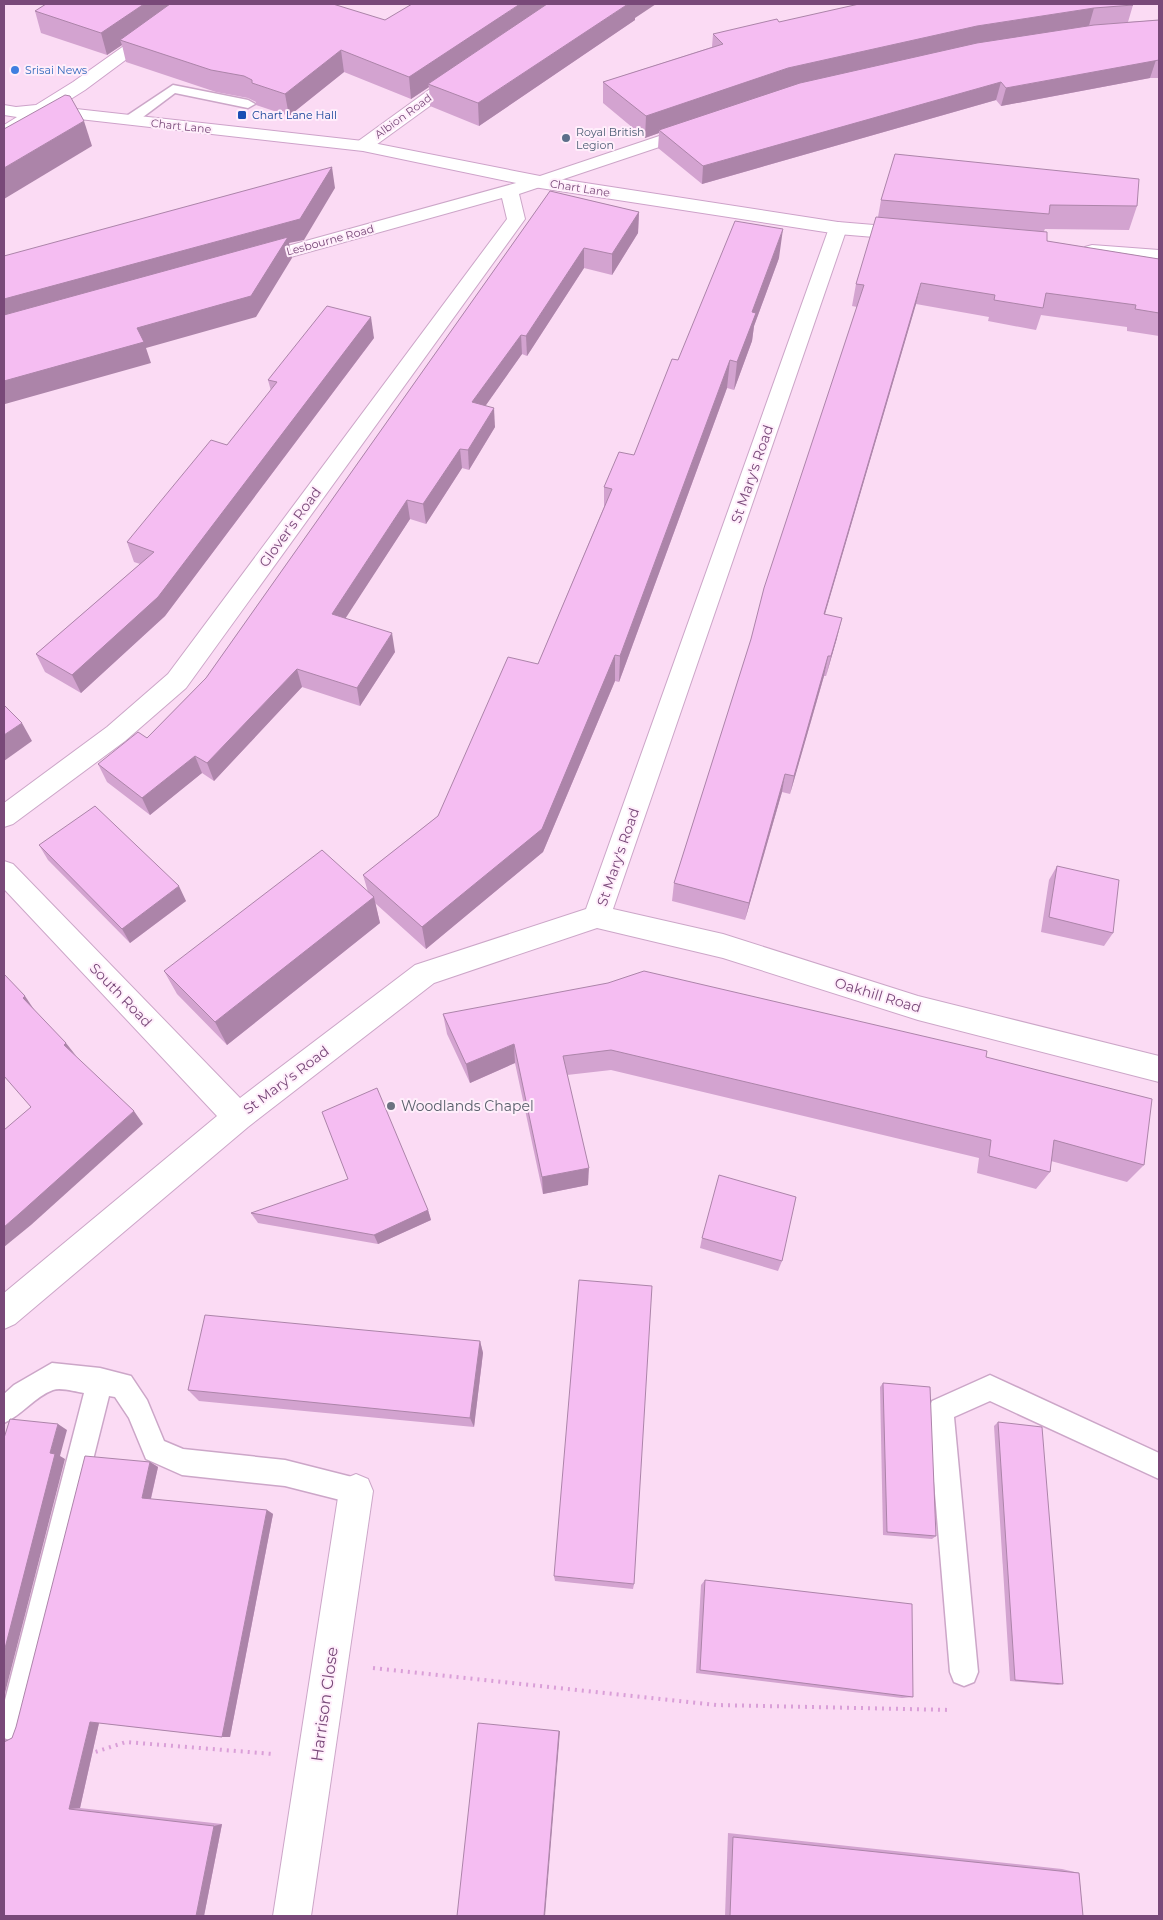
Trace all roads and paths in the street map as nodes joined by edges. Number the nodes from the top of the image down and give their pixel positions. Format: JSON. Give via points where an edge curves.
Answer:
{"nodes":[{"id":1,"x":193,"y":4,"type":"edge"},
{"id":2,"x":477,"y":64,"type":"edge"},
{"id":3,"x":248,"y":104,"type":"edge"},
{"id":4,"x":4,"y":110,"type":"edge"},
{"id":5,"x":42,"y":110,"type":"junction"},
{"id":6,"x":130,"y":120,"type":"junction"},
{"id":7,"x":708,"y":124,"type":"edge"},
{"id":8,"x":4,"y":133,"type":"edge"},
{"id":9,"x":363,"y":146,"type":"junction"},
{"id":10,"x":540,"y":182,"type":"junction"},
{"id":11,"x":509,"y":190,"type":"junction"},
{"id":12,"x":838,"y":228,"type":"junction"},
{"id":13,"x":927,"y":236,"type":"edge"},
{"id":14,"x":1075,"y":249,"type":"edge"},
{"id":15,"x":1159,"y":256,"type":"edge"},
{"id":16,"x":232,"y":267,"type":"edge"},
{"id":17,"x":4,"y":817,"type":"edge"},
{"id":18,"x":4,"y":872,"type":"edge"},
{"id":19,"x":597,"y":917,"type":"junction"},
{"id":20,"x":1159,"y":1069,"type":"edge"},
{"id":21,"x":238,"y":1117,"type":"junction"},
{"id":22,"x":4,"y":1313,"type":"edge"},
{"id":23,"x":100,"y":1381,"type":"junction"},
{"id":24,"x":4,"y":1410,"type":"edge"},
{"id":25,"x":1159,"y":1466,"type":"edge"},
{"id":26,"x":356,"y":1491,"type":"joint"},
{"id":27,"x":330,"y":1664,"type":"junction"},
{"id":28,"x":964,"y":1672,"type":"joint"},
{"id":29,"x":12,"y":1727,"type":"dead end"},
{"id":30,"x":85,"y":1756,"type":"edge"},
{"id":31,"x":316,"y":1758,"type":"junction"},
{"id":32,"x":292,"y":1916,"type":"edge"}],
"edges":[{"from":1,"to":5,"type":"street"},
{"from":2,"to":9,"type":"street","name":"Albion Road"},
{"from":3,"to":6,"type":"lane","via":[[173,89]]},
{"from":4,"to":5,"type":"street","name":"Chart Lane"},
{"from":5,"to":6,"type":"street","name":"Chart Lane"},
{"from":5,"to":8,"type":"street"},
{"from":6,"to":9,"type":"street","name":"Chart Lane"},
{"from":7,"to":10,"type":"street","name":"Lesbourne Road"},
{"from":9,"to":10,"type":"street","name":"Chart Lane"},
{"from":10,"to":11,"type":"street","name":"Lesbourne Road"},
{"from":10,"to":12,"type":"street","name":"Chart Lane"},
{"from":11,"to":16,"type":"street","name":"Lesbourne Road"},
{"from":11,"to":17,"type":"street","name":"Glover's Road","via":[[516,219],[177,681],[116,734]]},
{"from":12,"to":13,"type":"street","name":"Chart Lane"},
{"from":12,"to":19,"type":"street","name":"St Mary's Road"},
{"from":14,"to":15,"type":"street"},
{"from":18,"to":21,"type":"street","name":"South Road"},
{"from":19,"to":20,"type":"street","name":"Oakhill Road","via":[[723,946],[918,1008]]},
{"from":19,"to":21,"type":"street","name":"St Mary's Road","via":[[425,974]]},
{"from":21,"to":22,"type":"street","name":"St Mary's Road"},
{"from":23,"to":24,"type":"lane","via":[[52,1376]]},
{"from":23,"to":26,"type":"lane","via":[[122,1385],[138,1409],[155,1450],[182,1462],[285,1473]]},
{"from":23,"to":29,"type":"lane"},
{"from":25,"to":28,"type":"lane","via":[[990,1388],[941,1410]]},
{"from":26,"to":27,"type":"street","name":"Harrison Close"},
{"from":27,"to":28,"type":"path","via":[[717,1704],[970,1710]]},
{"from":27,"to":31,"type":"street","name":"Harrison Close"},
{"from":30,"to":31,"type":"path","via":[[126,1742]]},
{"from":31,"to":32,"type":"street","name":"Harrison Close"}]}
